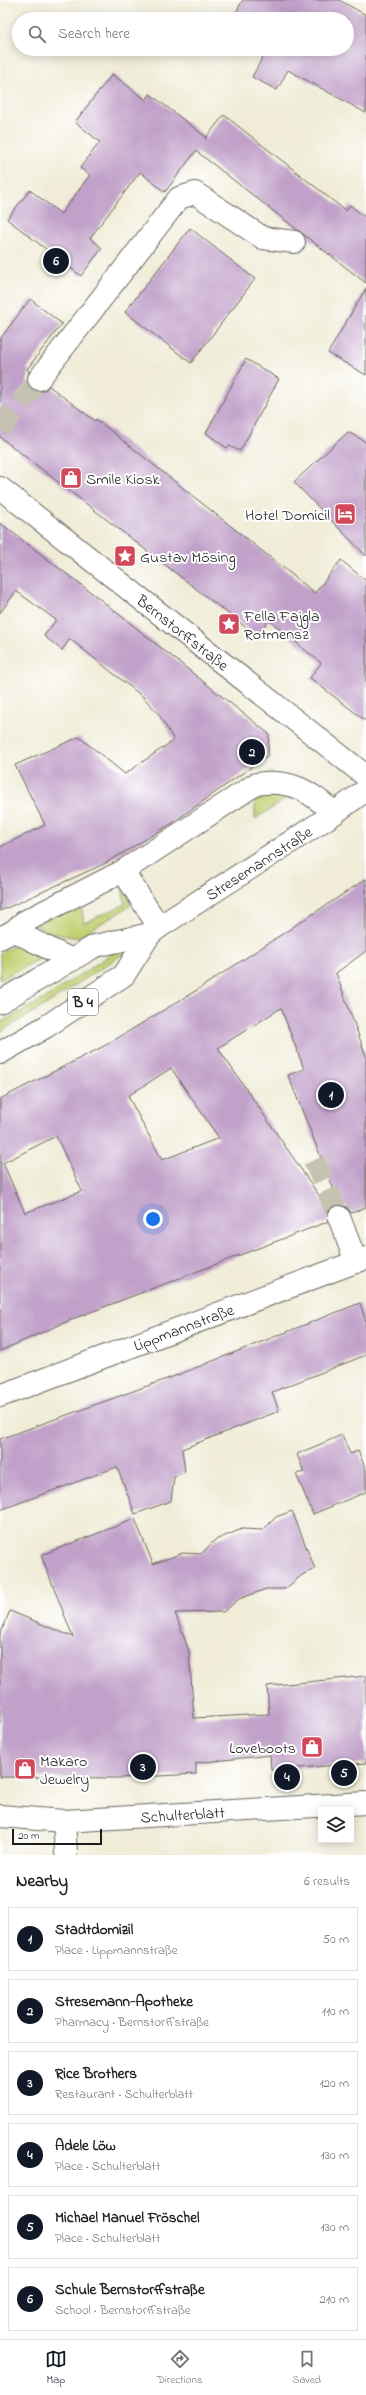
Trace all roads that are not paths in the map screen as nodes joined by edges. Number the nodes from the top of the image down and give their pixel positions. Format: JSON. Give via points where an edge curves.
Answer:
{"nodes":[{"id":1,"x":294,"y":242,"type":"dead end"},
{"id":2,"x":39,"y":379,"type":"tunnel mouth"},
{"id":3,"x":0,"y":488,"type":"edge"},
{"id":4,"x":366,"y":776,"type":"edge"},
{"id":5,"x":366,"y":790,"type":"edge"},
{"id":6,"x":335,"y":813,"type":"junction"},
{"id":7,"x":123,"y":872,"type":"junction"},
{"id":8,"x":155,"y":931,"type":"junction"},
{"id":9,"x":7,"y":935,"type":"edge"},
{"id":10,"x":72,"y":960,"type":"junction"},
{"id":11,"x":0,"y":1002,"type":"edge"},
{"id":12,"x":0,"y":1053,"type":"edge"},
{"id":13,"x":339,"y":1217,"type":"tunnel mouth"},
{"id":14,"x":361,"y":1260,"type":"edge"},
{"id":15,"x":0,"y":1396,"type":"edge"},
{"id":16,"x":366,"y":1803,"type":"edge"},
{"id":17,"x":0,"y":1816,"type":"edge"},
{"id":18,"x":64,"y":1821,"type":"junction"},
{"id":19,"x":66,"y":1853,"type":"dead end"}],
"edges":[{"from":1,"to":2,"type":"street","via":[[263,238],[195,193],[179,198]]},
{"from":3,"to":4,"type":"street","name":"Bernstorffstraße"},
{"from":5,"to":6,"type":"street","name":"Stresemannstraße","number":"B 4"},
{"from":6,"to":7,"type":"street","via":[[305,789],[278,782],[256,784]]},
{"from":6,"to":8,"type":"street","name":"Stresemannstraße","number":"B 4"},
{"from":7,"to":8,"type":"street"},
{"from":7,"to":9,"type":"street","via":[[24,922]]},
{"from":8,"to":10,"type":"street","name":"Stresemannstraße","number":"B 4","via":[[95,946]]},
{"from":8,"to":12,"type":"street","name":"Stresemannstraße","number":"B 4","via":[[124,975],[47,1026]]},
{"from":9,"to":10,"type":"street"},
{"from":10,"to":11,"type":"street","name":"Stresemannstraße","number":"B 4"},
{"from":13,"to":14,"type":"street"},
{"from":14,"to":15,"type":"street","name":"Lippmannstraße"},
{"from":16,"to":18,"type":"street","name":"Schulterblatt"},
{"from":17,"to":18,"type":"street","name":"Schulterblatt"},
{"from":18,"to":19,"type":"street"}]}
